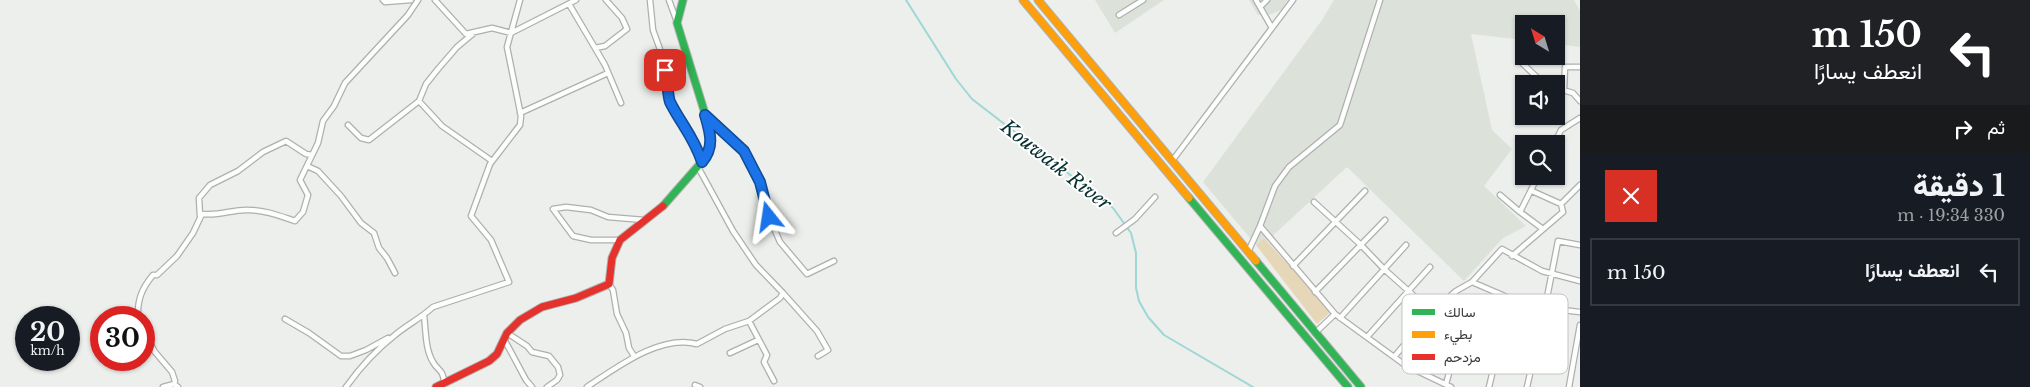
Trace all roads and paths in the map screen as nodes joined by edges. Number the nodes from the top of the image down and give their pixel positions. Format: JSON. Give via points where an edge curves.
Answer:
{"nodes":[{"id":1,"x":383,"y":0,"type":"edge"},
{"id":2,"x":411,"y":0,"type":"edge"},
{"id":3,"x":418,"y":0,"type":"edge"},
{"id":4,"x":435,"y":0,"type":"edge"},
{"id":5,"x":520,"y":0,"type":"edge"},
{"id":6,"x":576,"y":0,"type":"edge"},
{"id":7,"x":606,"y":0,"type":"edge"},
{"id":8,"x":650,"y":0,"type":"edge"},
{"id":9,"x":669,"y":0,"type":"edge"},
{"id":10,"x":683,"y":0,"type":"edge"},
{"id":11,"x":1023,"y":0,"type":"edge"},
{"id":12,"x":1038,"y":0,"type":"edge"},
{"id":13,"x":1143,"y":0,"type":"edge"},
{"id":14,"x":1256,"y":0,"type":"edge"},
{"id":15,"x":1267,"y":0,"type":"edge"},
{"id":16,"x":1292,"y":0,"type":"edge"},
{"id":17,"x":1380,"y":0,"type":"edge"},
{"id":18,"x":570,"y":4,"type":"junction"},
{"id":19,"x":1260,"y":7,"type":"junction"},
{"id":20,"x":1119,"y":15,"type":"dead end"},
{"id":21,"x":677,"y":23,"type":"junction"},
{"id":22,"x":1272,"y":28,"type":"junction"},
{"id":23,"x":475,"y":32,"type":"junction"},
{"id":24,"x":511,"y":32,"type":"junction"},
{"id":25,"x":595,"y":48,"type":"junction"},
{"id":26,"x":1524,"y":65,"type":"edge"},
{"id":27,"x":1580,"y":68,"type":"edge"},
{"id":28,"x":608,"y":73,"type":"junction"},
{"id":29,"x":1535,"y":75,"type":"edge"},
{"id":30,"x":1565,"y":75,"type":"edge"},
{"id":31,"x":1565,"y":90,"type":"edge"},
{"id":32,"x":419,"y":101,"type":"junction"},
{"id":33,"x":1580,"y":102,"type":"edge"},
{"id":34,"x":621,"y":103,"type":"dead end"},
{"id":35,"x":520,"y":112,"type":"junction"},
{"id":36,"x":705,"y":115,"type":"junction"},
{"id":37,"x":1580,"y":118,"type":"edge"},
{"id":38,"x":348,"y":125,"type":"dead end"},
{"id":39,"x":1558,"y":135,"type":"edge"},
{"id":40,"x":312,"y":155,"type":"junction"},
{"id":41,"x":492,"y":161,"type":"junction"},
{"id":42,"x":1172,"y":162,"type":"junction"},
{"id":43,"x":700,"y":164,"type":"junction"},
{"id":44,"x":307,"y":166,"type":"junction"},
{"id":45,"x":1534,"y":185,"type":"edge"},
{"id":46,"x":1580,"y":185,"type":"edge"},
{"id":47,"x":1365,"y":191,"type":"dead end"},
{"id":48,"x":1532,"y":191,"type":"junction"},
{"id":49,"x":1500,"y":195,"type":"dead end"},
{"id":50,"x":1155,"y":197,"type":"dead end"},
{"id":51,"x":1314,"y":202,"type":"dead end"},
{"id":52,"x":1562,"y":204,"type":"junction"},
{"id":53,"x":1520,"y":212,"type":"junction"},
{"id":54,"x":200,"y":217,"type":"junction"},
{"id":55,"x":646,"y":220,"type":"junction"},
{"id":56,"x":1384,"y":220,"type":"dead end"},
{"id":57,"x":1335,"y":221,"type":"junction"},
{"id":58,"x":1260,"y":226,"type":"junction"},
{"id":59,"x":1543,"y":229,"type":"junction"},
{"id":60,"x":1118,"y":232,"type":"dead end"},
{"id":61,"x":620,"y":240,"type":"junction"},
{"id":62,"x":1361,"y":245,"type":"junction"},
{"id":63,"x":1406,"y":245,"type":"dead end"},
{"id":64,"x":1580,"y":245,"type":"edge"},
{"id":65,"x":1248,"y":252,"type":"junction"},
{"id":66,"x":1512,"y":256,"type":"junction"},
{"id":67,"x":834,"y":261,"type":"dead end"},
{"id":68,"x":1293,"y":266,"type":"junction"},
{"id":69,"x":1430,"y":267,"type":"dead end"},
{"id":70,"x":1384,"y":269,"type":"junction"},
{"id":71,"x":395,"y":273,"type":"dead end"},
{"id":72,"x":1552,"y":273,"type":"junction"},
{"id":73,"x":1472,"y":282,"type":"junction"},
{"id":74,"x":1580,"y":282,"type":"edge"},
{"id":75,"x":609,"y":284,"type":"junction"},
{"id":76,"x":1408,"y":291,"type":"junction"},
{"id":77,"x":1315,"y":292,"type":"junction"},
{"id":78,"x":783,"y":293,"type":"junction"},
{"id":79,"x":1405,"y":294,"type":"edge"},
{"id":80,"x":1411,"y":294,"type":"edge"},
{"id":81,"x":1452,"y":294,"type":"edge"},
{"id":82,"x":1499,"y":294,"type":"edge"},
{"id":83,"x":1548,"y":294,"type":"edge"},
{"id":84,"x":1402,"y":298,"type":"edge"},
{"id":85,"x":139,"y":306,"type":"edge"},
{"id":86,"x":1297,"y":311,"type":"junction"},
{"id":87,"x":1335,"y":314,"type":"junction"},
{"id":88,"x":424,"y":316,"type":"junction"},
{"id":89,"x":1289,"y":317,"type":"junction"},
{"id":90,"x":1340,"y":318,"type":"junction"},
{"id":91,"x":285,"y":319,"type":"dead end"},
{"id":92,"x":749,"y":321,"type":"junction"},
{"id":93,"x":1580,"y":325,"type":"edge"},
{"id":94,"x":1316,"y":333,"type":"junction"},
{"id":95,"x":394,"y":335,"type":"junction"},
{"id":96,"x":506,"y":336,"type":"junction"},
{"id":97,"x":1367,"y":336,"type":"junction"},
{"id":98,"x":758,"y":340,"type":"junction"},
{"id":99,"x":1402,"y":348,"type":"edge"},
{"id":100,"x":155,"y":352,"type":"edge"},
{"id":101,"x":730,"y":353,"type":"dead end"},
{"id":102,"x":634,"y":356,"type":"junction"},
{"id":103,"x":818,"y":356,"type":"dead end"},
{"id":104,"x":1394,"y":357,"type":"junction"},
{"id":105,"x":1402,"y":363,"type":"edge"},
{"id":106,"x":1424,"y":374,"type":"edge"},
{"id":107,"x":1449,"y":374,"type":"edge"},
{"id":108,"x":1492,"y":374,"type":"edge"},
{"id":109,"x":1530,"y":374,"type":"edge"},
{"id":110,"x":774,"y":381,"type":"dead end"},
{"id":111,"x":444,"y":382,"type":"junction"},
{"id":112,"x":1446,"y":384,"type":"junction"},
{"id":113,"x":176,"y":385,"type":"edge"},
{"id":114,"x":695,"y":385,"type":"dead end"},
{"id":115,"x":163,"y":387,"type":"edge"},
{"id":116,"x":346,"y":387,"type":"edge"},
{"id":117,"x":436,"y":387,"type":"edge"},
{"id":118,"x":532,"y":387,"type":"edge"},
{"id":119,"x":546,"y":387,"type":"edge"},
{"id":120,"x":587,"y":387,"type":"edge"},
{"id":121,"x":700,"y":387,"type":"edge"},
{"id":122,"x":1348,"y":387,"type":"edge"},
{"id":123,"x":1361,"y":387,"type":"edge"},
{"id":124,"x":1451,"y":387,"type":"edge"},
{"id":125,"x":1489,"y":387,"type":"edge"},
{"id":126,"x":1527,"y":387,"type":"edge"},
{"id":127,"x":1569,"y":387,"type":"edge"}],
"edges":[{"from":1,"to":2,"type":"street"},
{"from":3,"to":40,"type":"street","via":[[345,83],[323,121]]},
{"from":4,"to":23,"type":"street","via":[[466,34]]},
{"from":5,"to":24,"type":"street"},
{"from":6,"to":18,"type":"street"},
{"from":7,"to":25,"type":"street","via":[[627,29],[605,46]]},
{"from":8,"to":43,"type":"street","via":[[653,30],[662,55],[669,100],[693,138]]},
{"from":9,"to":21,"type":"street"},
{"from":10,"to":21,"type":"main road"},
{"from":11,"to":89,"type":"main road"},
{"from":12,"to":42,"type":"main road"},
{"from":13,"to":20,"type":"street"},
{"from":14,"to":19,"type":"street"},
{"from":15,"to":19,"type":"street"},
{"from":16,"to":22,"type":"street"},
{"from":17,"to":58,"type":"street","via":[[1340,125],[1290,167],[1275,186]]},
{"from":18,"to":24,"type":"street"},
{"from":18,"to":25,"type":"street"},
{"from":19,"to":22,"type":"street"},
{"from":21,"to":36,"type":"main road"},
{"from":22,"to":42,"type":"street"},
{"from":23,"to":24,"type":"street","via":[[492,28]]},
{"from":23,"to":32,"type":"street","via":[[438,69],[426,84]]},
{"from":24,"to":35,"type":"street","via":[[507,47]]},
{"from":25,"to":28,"type":"street"},
{"from":26,"to":29,"type":"street"},
{"from":27,"to":30,"type":"street","via":[[1565,67]]},
{"from":28,"to":34,"type":"street"},
{"from":28,"to":35,"type":"street"},
{"from":31,"to":33,"type":"street","via":[[1573,93]]},
{"from":32,"to":38,"type":"street","via":[[369,140]]},
{"from":32,"to":41,"type":"street","via":[[442,126]]},
{"from":35,"to":41,"type":"street","via":[[520,125]]},
{"from":36,"to":43,"type":"main road","via":[[711,147]]},
{"from":36,"to":67,"type":"street","via":[[744,151],[760,182],[769,217],[780,242],[798,265],[807,274]]},
{"from":37,"to":39,"type":"street"},
{"from":40,"to":44,"type":"street"},
{"from":40,"to":54,"type":"street","via":[[286,141],[263,152],[238,171],[210,185],[199,198]]},
{"from":41,"to":88,"type":"street","via":[[471,216],[491,240],[509,282],[433,307]]},
{"from":42,"to":65,"type":"main road"},
{"from":43,"to":55,"type":"main road"},
{"from":43,"to":78,"type":"street","via":[[733,231],[756,265]]},
{"from":44,"to":54,"type":"street","via":[[300,180],[308,194],[303,212],[295,221],[272,213],[248,210],[216,216],[202,214]]},
{"from":44,"to":71,"type":"street","via":[[318,172],[361,223],[374,233],[379,248]]},
{"from":45,"to":48,"type":"street"},
{"from":46,"to":52,"type":"street"},
{"from":47,"to":57,"type":"street"},
{"from":48,"to":52,"type":"street"},
{"from":48,"to":53,"type":"street"},
{"from":49,"to":53,"type":"street"},
{"from":50,"to":60,"type":"street"},
{"from":51,"to":57,"type":"street"},
{"from":52,"to":59,"type":"street","via":[[1563,212]]},
{"from":53,"to":59,"type":"street"},
{"from":54,"to":85,"type":"street","via":[[193,234],[177,256],[153,275],[143,289]]},
{"from":55,"to":61,"type":"main road"},
{"from":55,"to":61,"type":"street","via":[[608,217],[591,210],[566,207],[553,209],[573,236]]},
{"from":56,"to":62,"type":"street"},
{"from":57,"to":62,"type":"street"},
{"from":57,"to":68,"type":"street"},
{"from":58,"to":65,"type":"street"},
{"from":58,"to":68,"type":"street"},
{"from":59,"to":66,"type":"street"},
{"from":61,"to":75,"type":"main road","via":[[612,258]]},
{"from":62,"to":70,"type":"street"},
{"from":62,"to":77,"type":"street"},
{"from":63,"to":70,"type":"street"},
{"from":64,"to":72,"type":"street","via":[[1558,240]]},
{"from":65,"to":86,"type":"main road"},
{"from":66,"to":72,"type":"street"},
{"from":66,"to":73,"type":"street","via":[[1502,249]]},
{"from":68,"to":77,"type":"street"},
{"from":69,"to":76,"type":"street"},
{"from":70,"to":76,"type":"street"},
{"from":70,"to":90,"type":"street"},
{"from":72,"to":74,"type":"street"},
{"from":72,"to":83,"type":"street"},
{"from":73,"to":81,"type":"street"},
{"from":73,"to":82,"type":"street"},
{"from":75,"to":96,"type":"main road","via":[[576,298],[542,307],[520,320]]},
{"from":75,"to":102,"type":"street"},
{"from":76,"to":79,"type":"street"},
{"from":76,"to":80,"type":"street"},
{"from":77,"to":87,"type":"street"},
{"from":78,"to":92,"type":"street"},
{"from":78,"to":103,"type":"street","via":[[817,331],[828,350]]},
{"from":84,"to":97,"type":"street"},
{"from":86,"to":89,"type":"main road"},
{"from":86,"to":94,"type":"main road"},
{"from":87,"to":90,"type":"street"},
{"from":87,"to":94,"type":"street"},
{"from":88,"to":95,"type":"street"},
{"from":88,"to":111,"type":"street","via":[[432,362],[443,374]]},
{"from":89,"to":122,"type":"main road"},
{"from":90,"to":97,"type":"street"},
{"from":91,"to":95,"type":"street","via":[[341,356],[366,350]]},
{"from":92,"to":98,"type":"street"},
{"from":92,"to":102,"type":"street","via":[[697,344],[685,341]]},
{"from":93,"to":127,"type":"street"},
{"from":94,"to":123,"type":"main road"},
{"from":95,"to":116,"type":"street"},
{"from":96,"to":111,"type":"main road","via":[[497,354],[489,361]]},
{"from":96,"to":118,"type":"street"},
{"from":96,"to":119,"type":"street","via":[[532,352],[549,356],[558,367],[560,375],[557,380]]},
{"from":97,"to":104,"type":"street"},
{"from":98,"to":101,"type":"street"},
{"from":98,"to":110,"type":"street","via":[[767,354],[764,362]]},
{"from":99,"to":104,"type":"street"},
{"from":100,"to":113,"type":"street","via":[[172,372]]},
{"from":102,"to":120,"type":"street"},
{"from":104,"to":105,"type":"street"},
{"from":106,"to":112,"type":"street"},
{"from":107,"to":112,"type":"street"},
{"from":108,"to":125,"type":"street"},
{"from":109,"to":126,"type":"street"},
{"from":111,"to":117,"type":"main road"},
{"from":112,"to":124,"type":"street"},
{"from":113,"to":115,"type":"street"},
{"from":114,"to":121,"type":"street"}]}
